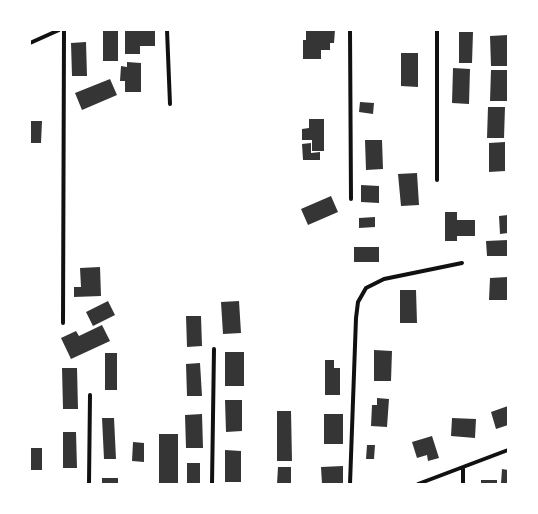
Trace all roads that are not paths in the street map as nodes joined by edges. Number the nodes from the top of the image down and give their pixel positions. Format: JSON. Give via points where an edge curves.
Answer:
{"nodes":[{"id":1,"x":59,"y":30,"type":"edge"},
{"id":2,"x":64,"y":30,"type":"edge"},
{"id":3,"x":167,"y":30,"type":"edge"},
{"id":4,"x":350,"y":30,"type":"edge"},
{"id":5,"x":437,"y":30,"type":"edge"},
{"id":6,"x":30,"y":43,"type":"edge"},
{"id":7,"x":170,"y":104,"type":"dead end"},
{"id":8,"x":437,"y":180,"type":"dead end"},
{"id":9,"x":351,"y":199,"type":"dead end"},
{"id":10,"x":462,"y":263,"type":"dead end"},
{"id":11,"x":63,"y":323,"type":"dead end"},
{"id":12,"x":214,"y":350,"type":"dead end"},
{"id":13,"x":90,"y":395,"type":"dead end"},
{"id":14,"x":508,"y":450,"type":"edge"},
{"id":15,"x":463,"y":468,"type":"junction"},
{"id":16,"x":89,"y":484,"type":"edge"},
{"id":17,"x":212,"y":484,"type":"edge"},
{"id":18,"x":350,"y":484,"type":"edge"},
{"id":19,"x":418,"y":484,"type":"edge"},
{"id":20,"x":463,"y":484,"type":"edge"}],
"edges":[{"from":1,"to":6,"type":"street"},
{"from":2,"to":11,"type":"street"},
{"from":3,"to":7,"type":"street"},
{"from":4,"to":9,"type":"street"},
{"from":5,"to":8,"type":"street"},
{"from":10,"to":18,"type":"street","via":[[384,279],[366,288],[358,302]]},
{"from":12,"to":17,"type":"street"},
{"from":13,"to":16,"type":"street"},
{"from":14,"to":15,"type":"street"},
{"from":15,"to":19,"type":"street"},
{"from":15,"to":20,"type":"street"}]}
